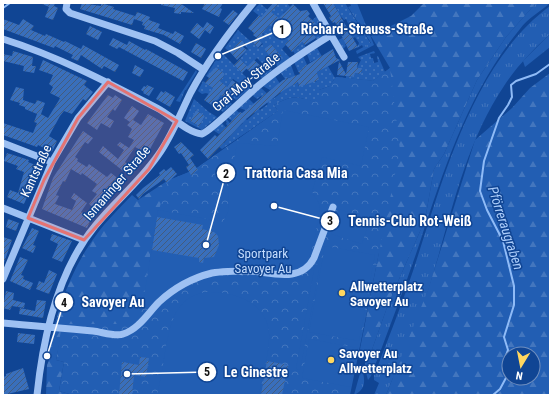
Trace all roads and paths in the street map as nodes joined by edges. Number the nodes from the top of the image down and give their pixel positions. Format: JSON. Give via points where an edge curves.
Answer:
{"nodes":[{"id":1,"x":67,"y":3,"type":"edge"},
{"id":2,"x":253,"y":3,"type":"edge"},
{"id":3,"x":313,"y":3,"type":"edge"},
{"id":4,"x":331,"y":35,"type":"junction"},
{"id":5,"x":3,"y":39,"type":"edge"},
{"id":6,"x":344,"y":57,"type":"dead end"},
{"id":7,"x":204,"y":70,"type":"junction"},
{"id":8,"x":108,"y":82,"type":"junction"},
{"id":9,"x":177,"y":121,"type":"junction"},
{"id":10,"x":3,"y":143,"type":"edge"},
{"id":11,"x":52,"y":162,"type":"junction"},
{"id":12,"x":333,"y":207,"type":"dead end"},
{"id":13,"x":3,"y":208,"type":"edge"},
{"id":14,"x":28,"y":218,"type":"junction"},
{"id":15,"x":84,"y":240,"type":"junction"},
{"id":16,"x":3,"y":279,"type":"edge"},
{"id":17,"x":3,"y":323,"type":"edge"},
{"id":18,"x":48,"y":327,"type":"junction"},
{"id":19,"x":38,"y":395,"type":"edge"}],
"edges":[{"from":1,"to":7,"type":"street","via":[[66,9],[70,13],[155,41]]},
{"from":2,"to":7,"type":"street","name":"Ismaninger Straße"},
{"from":3,"to":4,"type":"street"},
{"from":4,"to":6,"type":"street"},
{"from":4,"to":9,"type":"street","name":"Graf-Moy-Straße","via":[[275,72],[206,132],[198,134]]},
{"from":5,"to":8,"type":"street","name":"Graf-Moy-Straße","via":[[53,57]]},
{"from":7,"to":9,"type":"street","name":"Ismaninger Straße"},
{"from":8,"to":9,"type":"street","name":"Graf-Moy-Straße"},
{"from":8,"to":11,"type":"street","name":"Kantstraße","via":[[78,118]]},
{"from":9,"to":15,"type":"street","name":"Ismaninger Straße","via":[[162,151],[148,169]]},
{"from":10,"to":11,"type":"street"},
{"from":11,"to":14,"type":"street","name":"Kantstraße"},
{"from":12,"to":18,"type":"street","via":[[314,258],[302,271],[277,276],[252,272],[220,272],[200,276],[170,293],[135,327],[122,335]]},
{"from":13,"to":14,"type":"street"},
{"from":14,"to":15,"type":"street"},
{"from":14,"to":16,"type":"street","name":"Kantstraße"},
{"from":15,"to":18,"type":"street","name":"Ismaninger Straße","via":[[63,284]]},
{"from":17,"to":18,"type":"street"},
{"from":18,"to":19,"type":"street","name":"Ismaninger Straße"}]}
